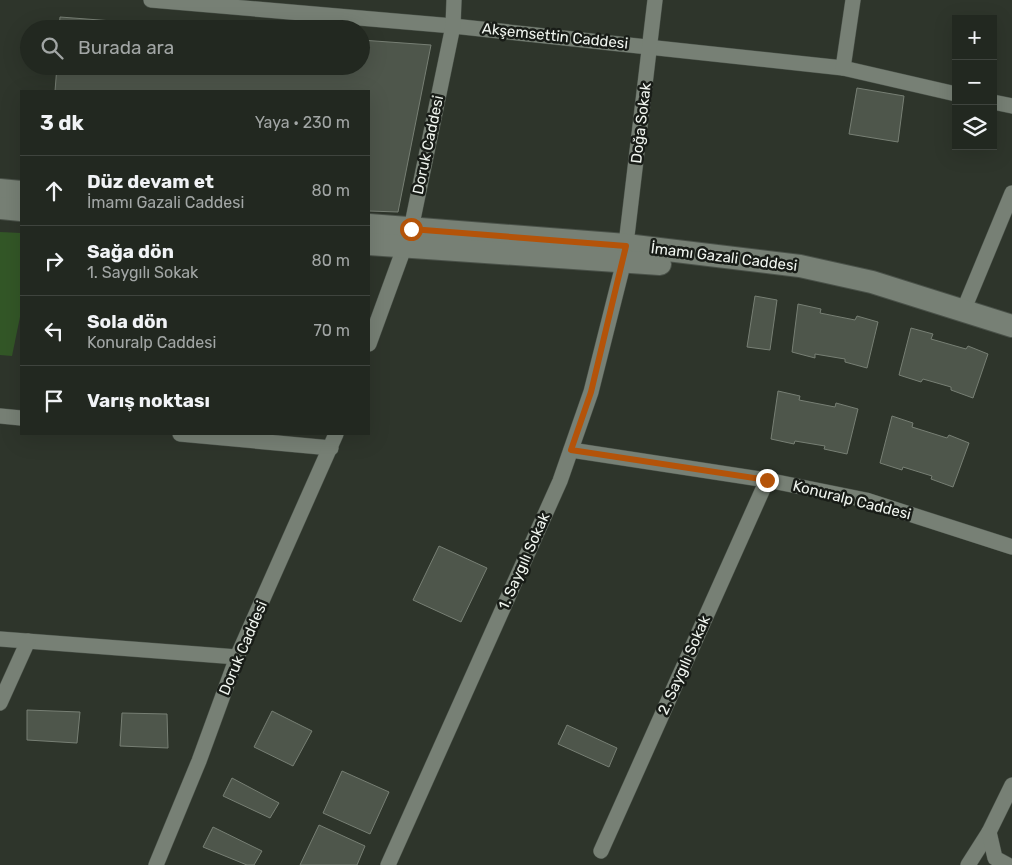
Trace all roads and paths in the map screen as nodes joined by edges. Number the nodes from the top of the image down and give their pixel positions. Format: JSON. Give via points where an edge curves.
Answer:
{"nodes":[{"id":1,"x":150,"y":0,"type":"edge"},
{"id":2,"x":454,"y":0,"type":"edge"},
{"id":3,"x":655,"y":0,"type":"edge"},
{"id":4,"x":853,"y":0,"type":"edge"},
{"id":5,"x":453,"y":26,"type":"junction"},
{"id":6,"x":651,"y":47,"type":"junction"},
{"id":7,"x":843,"y":68,"type":"junction"},
{"id":8,"x":952,"y":93,"type":"edge"},
{"id":9,"x":997,"y":103,"type":"edge"},
{"id":10,"x":1012,"y":106,"type":"edge"},
{"id":11,"x":0,"y":190,"type":"edge"},
{"id":12,"x":20,"y":192,"type":"edge"},
{"id":13,"x":1012,"y":193,"type":"edge"},
{"id":14,"x":0,"y":208,"type":"edge"},
{"id":15,"x":20,"y":210,"type":"edge"},
{"id":16,"x":370,"y":225,"type":"edge"},
{"id":17,"x":407,"y":238,"type":"junction"},
{"id":18,"x":370,"y":244,"type":"edge"},
{"id":19,"x":625,"y":253,"type":"junction"},
{"id":20,"x":964,"y":309,"type":"junction"},
{"id":21,"x":1012,"y":326,"type":"edge"},
{"id":22,"x":1012,"y":340,"type":"edge"},
{"id":23,"x":370,"y":341,"type":"edge"},
{"id":24,"x":0,"y":416,"type":"edge"},
{"id":25,"x":20,"y":418,"type":"edge"},
{"id":26,"x":191,"y":435,"type":"edge"},
{"id":27,"x":336,"y":435,"type":"edge"},
{"id":28,"x":331,"y":448,"type":"junction"},
{"id":29,"x":571,"y":450,"type":"junction"},
{"id":30,"x":767,"y":480,"type":"junction"},
{"id":31,"x":1012,"y":546,"type":"edge"},
{"id":32,"x":0,"y":639,"type":"edge"},
{"id":33,"x":28,"y":641,"type":"junction"},
{"id":34,"x":237,"y":657,"type":"junction"},
{"id":35,"x":0,"y":703,"type":"edge"},
{"id":36,"x":1012,"y":785,"type":"edge"},
{"id":37,"x":988,"y":832,"type":"junction"},
{"id":38,"x":601,"y":851,"type":"dead end"},
{"id":39,"x":156,"y":865,"type":"edge"},
{"id":40,"x":388,"y":865,"type":"edge"},
{"id":41,"x":968,"y":865,"type":"edge"},
{"id":42,"x":1008,"y":865,"type":"edge"}],
"edges":[{"from":1,"to":5,"type":"street","name":"Akşemsettin Caddesi"},
{"from":2,"to":5,"type":"street","name":"Doruk Caddesi"},
{"from":3,"to":6,"type":"street","name":"Doğa Sokak"},
{"from":4,"to":7,"type":"street"},
{"from":5,"to":6,"type":"street","name":"Akşemsettin Caddesi"},
{"from":5,"to":17,"type":"street","name":"Doruk Caddesi"},
{"from":6,"to":7,"type":"street","name":"Akşemsettin Caddesi"},
{"from":6,"to":19,"type":"street","name":"Doğa Sokak"},
{"from":7,"to":8,"type":"street","name":"Akşemsettin Caddesi"},
{"from":9,"to":10,"type":"street"},
{"from":11,"to":12,"type":"main road"},
{"from":13,"to":20,"type":"street"},
{"from":14,"to":15,"type":"main road"},
{"from":16,"to":17,"type":"main road","name":"İmamı Gazali Caddesi"},
{"from":17,"to":18,"type":"main road","name":"İmamı Gazali Caddesi"},
{"from":17,"to":19,"type":"main road","name":"İmamı Gazali Caddesi"},
{"from":17,"to":23,"type":"street","name":"Doruk Caddesi"},
{"from":19,"to":20,"type":"main road","name":"İmamı Gazali Caddesi","via":[[800,266],[872,282]]},
{"from":19,"to":22,"type":"main road","name":"İmamı Gazali Caddesi","via":[[871,294]]},
{"from":19,"to":29,"type":"street","name":"1. Saygılı Sokak","via":[[591,392]]},
{"from":20,"to":21,"type":"main road","name":"İmamı Gazali Caddesi"},
{"from":24,"to":25,"type":"street"},
{"from":26,"to":28,"type":"street"},
{"from":27,"to":28,"type":"street","name":"Doruk Caddesi"},
{"from":28,"to":34,"type":"street","name":"Doruk Caddesi"},
{"from":29,"to":30,"type":"street","name":"Konuralp Caddesi"},
{"from":29,"to":40,"type":"street","name":"1. Saygılı Sokak","via":[[483,656]]},
{"from":30,"to":31,"type":"street","name":"Konuralp Caddesi","via":[[866,500]]},
{"from":30,"to":38,"type":"street","name":"2. Saygılı Sokak"},
{"from":32,"to":33,"type":"street"},
{"from":33,"to":34,"type":"street"},
{"from":33,"to":35,"type":"street"},
{"from":34,"to":39,"type":"street","name":"Doruk Caddesi"},
{"from":36,"to":37,"type":"street"},
{"from":37,"to":41,"type":"street"},
{"from":37,"to":42,"type":"street","via":[[995,858]]}]}
